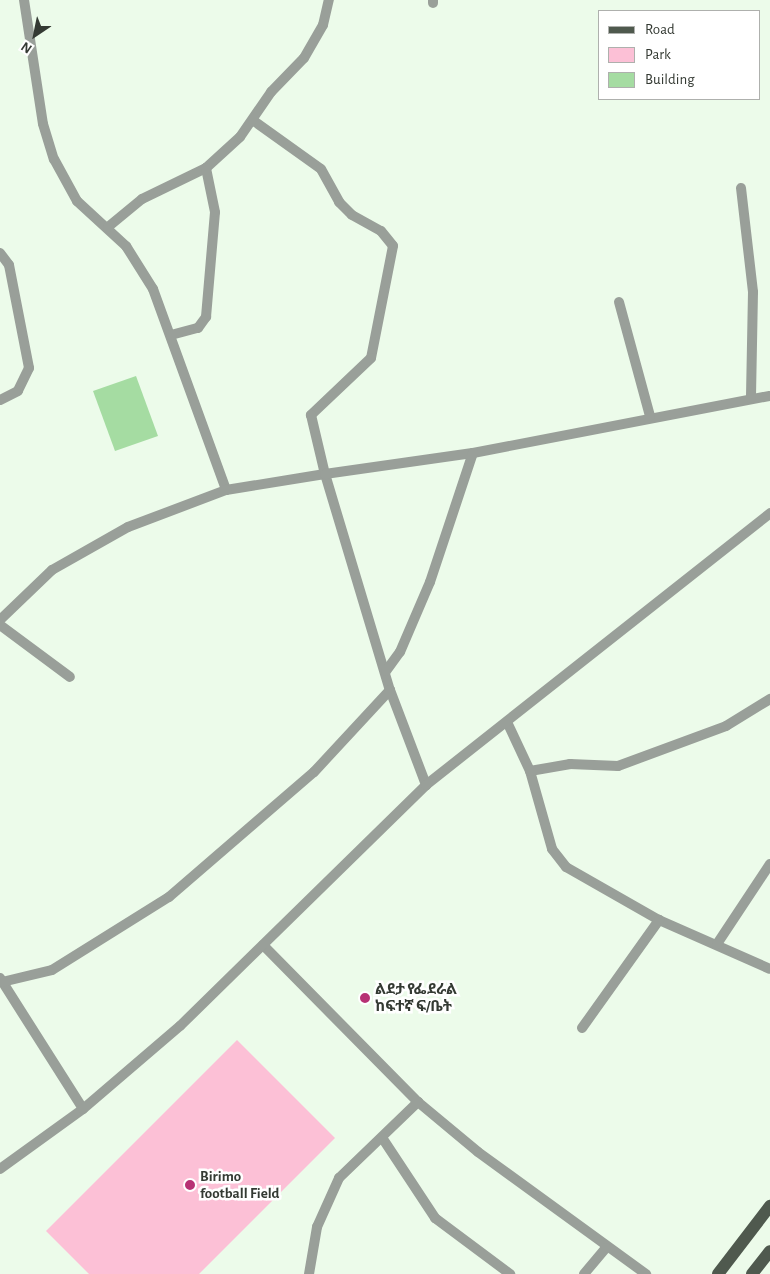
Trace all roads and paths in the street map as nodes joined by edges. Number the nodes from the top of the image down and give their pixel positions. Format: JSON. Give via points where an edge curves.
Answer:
{"nodes":[{"id":1,"x":24,"y":0,"type":"edge"},
{"id":2,"x":329,"y":0,"type":"edge"},
{"id":3,"x":254,"y":121,"type":"junction"},
{"id":4,"x":206,"y":168,"type":"junction"},
{"id":5,"x":741,"y":188,"type":"dead end"},
{"id":6,"x":108,"y":227,"type":"junction"},
{"id":7,"x":0,"y":253,"type":"edge"},
{"id":8,"x":619,"y":302,"type":"dead end"},
{"id":9,"x":171,"y":334,"type":"junction"},
{"id":10,"x":770,"y":396,"type":"edge"},
{"id":11,"x":751,"y":398,"type":"junction"},
{"id":12,"x":0,"y":400,"type":"edge"},
{"id":13,"x":650,"y":416,"type":"junction"},
{"id":14,"x":473,"y":452,"type":"junction"},
{"id":15,"x":325,"y":474,"type":"junction"},
{"id":16,"x":226,"y":490,"type":"junction"},
{"id":17,"x":770,"y":513,"type":"edge"},
{"id":18,"x":0,"y":620,"type":"edge"},
{"id":19,"x":0,"y":626,"type":"edge"},
{"id":20,"x":386,"y":671,"type":"junction"},
{"id":21,"x":70,"y":677,"type":"dead end"},
{"id":22,"x":390,"y":690,"type":"junction"},
{"id":23,"x":770,"y":699,"type":"edge"},
{"id":24,"x":508,"y":724,"type":"junction"},
{"id":25,"x":530,"y":771,"type":"junction"},
{"id":26,"x":426,"y":785,"type":"junction"},
{"id":27,"x":770,"y":864,"type":"edge"},
{"id":28,"x":659,"y":920,"type":"junction"},
{"id":29,"x":717,"y":944,"type":"junction"},
{"id":30,"x":263,"y":945,"type":"junction"},
{"id":31,"x":770,"y":969,"type":"edge"},
{"id":32,"x":1,"y":980,"type":"edge"},
{"id":33,"x":582,"y":1028,"type":"dead end"},
{"id":34,"x":418,"y":1102,"type":"junction"},
{"id":35,"x":83,"y":1109,"type":"junction"},
{"id":36,"x":383,"y":1139,"type":"junction"},
{"id":37,"x":0,"y":1170,"type":"edge"},
{"id":38,"x":770,"y":1206,"type":"edge"},
{"id":39,"x":606,"y":1248,"type":"junction"},
{"id":40,"x":770,"y":1251,"type":"edge"},
{"id":41,"x":308,"y":1274,"type":"edge"},
{"id":42,"x":510,"y":1274,"type":"edge"},
{"id":43,"x":584,"y":1274,"type":"edge"},
{"id":44,"x":646,"y":1274,"type":"edge"},
{"id":45,"x":718,"y":1274,"type":"edge"},
{"id":46,"x":752,"y":1274,"type":"edge"}],
"edges":[{"from":1,"to":6,"type":"street","via":[[43,124],[54,159],[77,201]]},
{"from":2,"to":3,"type":"street","via":[[323,25],[304,58],[271,92]]},
{"from":3,"to":4,"type":"street"},
{"from":3,"to":15,"type":"street","via":[[321,169],[339,202],[352,216],[386,234],[393,246],[371,358],[311,415]]},
{"from":4,"to":6,"type":"street","via":[[142,198]]},
{"from":4,"to":9,"type":"street","via":[[215,212],[206,317],[198,328]]},
{"from":5,"to":11,"type":"street","via":[[753,292]]},
{"from":6,"to":9,"type":"street","via":[[126,246],[152,289]]},
{"from":7,"to":12,"type":"street","via":[[10,265],[29,368],[18,392]]},
{"from":8,"to":13,"type":"street"},
{"from":9,"to":16,"type":"street"},
{"from":10,"to":11,"type":"street"},
{"from":11,"to":13,"type":"street"},
{"from":13,"to":14,"type":"street"},
{"from":14,"to":15,"type":"street"},
{"from":14,"to":20,"type":"street","via":[[430,582],[400,652]]},
{"from":15,"to":16,"type":"street"},
{"from":15,"to":20,"type":"street"},
{"from":16,"to":18,"type":"street","via":[[128,527],[52,570]]},
{"from":17,"to":24,"type":"street"},
{"from":19,"to":21,"type":"street"},
{"from":20,"to":22,"type":"street"},
{"from":22,"to":26,"type":"street"},
{"from":22,"to":32,"type":"street","via":[[314,772],[169,897],[52,970]]},
{"from":23,"to":25,"type":"street","via":[[726,726],[618,766],[570,764]]},
{"from":24,"to":25,"type":"street"},
{"from":24,"to":26,"type":"street"},
{"from":25,"to":28,"type":"street","via":[[552,849],[566,867]]},
{"from":26,"to":30,"type":"street"},
{"from":27,"to":29,"type":"street"},
{"from":28,"to":29,"type":"street"},
{"from":28,"to":33,"type":"street"},
{"from":29,"to":31,"type":"street"},
{"from":30,"to":34,"type":"street"},
{"from":30,"to":35,"type":"street","via":[[180,1026]]},
{"from":32,"to":35,"type":"street"},
{"from":34,"to":36,"type":"street"},
{"from":34,"to":39,"type":"street"},
{"from":35,"to":37,"type":"street"},
{"from":36,"to":41,"type":"street","via":[[339,1178],[328,1196]]},
{"from":36,"to":42,"type":"street","via":[[435,1218]]},
{"from":38,"to":45,"type":"main road"},
{"from":39,"to":43,"type":"street"},
{"from":39,"to":44,"type":"street"},
{"from":40,"to":46,"type":"main road"}]}
